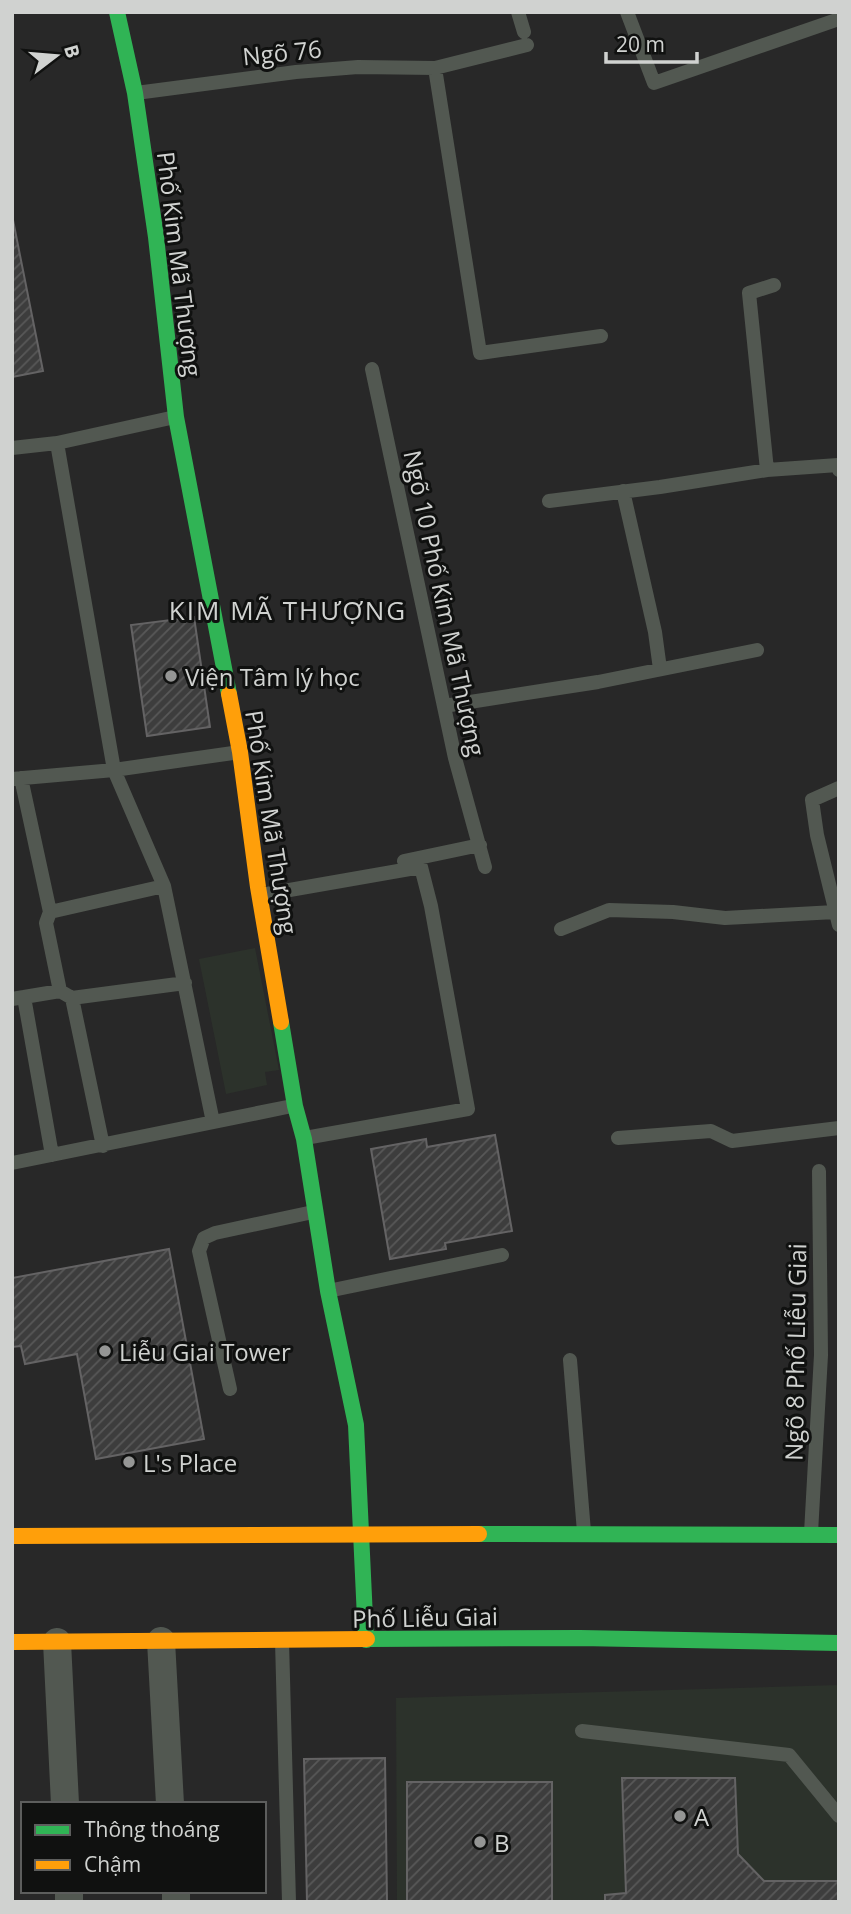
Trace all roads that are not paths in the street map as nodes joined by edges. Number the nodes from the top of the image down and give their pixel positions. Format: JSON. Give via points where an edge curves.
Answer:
{"nodes":[{"id":1,"x":117,"y":12,"type":"edge"},
{"id":2,"x":518,"y":12,"type":"edge"},
{"id":3,"x":627,"y":12,"type":"edge"},
{"id":4,"x":838,"y":16,"type":"edge"},
{"id":5,"x":435,"y":68,"type":"junction"},
{"id":6,"x":135,"y":93,"type":"junction"},
{"id":7,"x":774,"y":285,"type":"dead end"},
{"id":8,"x":601,"y":336,"type":"dead end"},
{"id":9,"x":372,"y":369,"type":"dead end"},
{"id":10,"x":176,"y":417,"type":"junction"},
{"id":11,"x":57,"y":443,"type":"junction"},
{"id":12,"x":12,"y":447,"type":"edge"},
{"id":13,"x":767,"y":470,"type":"junction"},
{"id":14,"x":839,"y":470,"type":"edge"},
{"id":15,"x":623,"y":491,"type":"junction"},
{"id":16,"x":549,"y":501,"type":"dead end"},
{"id":17,"x":757,"y":650,"type":"dead end"},
{"id":18,"x":660,"y":669,"type":"junction"},
{"id":19,"x":444,"y":706,"type":"junction"},
{"id":20,"x":240,"y":752,"type":"junction"},
{"id":21,"x":114,"y":770,"type":"junction"},
{"id":22,"x":17,"y":779,"type":"edge"},
{"id":23,"x":839,"y":788,"type":"edge"},
{"id":24,"x":480,"y":845,"type":"junction"},
{"id":25,"x":485,"y":867,"type":"dead end"},
{"id":26,"x":164,"y":886,"type":"junction"},
{"id":27,"x":259,"y":891,"type":"junction"},
{"id":28,"x":51,"y":912,"type":"junction"},
{"id":29,"x":837,"y":919,"type":"edge"},
{"id":30,"x":561,"y":929,"type":"dead end"},
{"id":31,"x":185,"y":983,"type":"junction"},
{"id":32,"x":66,"y":995,"type":"junction"},
{"id":33,"x":18,"y":998,"type":"edge"},
{"id":34,"x":295,"y":1106,"type":"junction"},
{"id":35,"x":213,"y":1122,"type":"junction"},
{"id":36,"x":839,"y":1128,"type":"edge"},
{"id":37,"x":618,"y":1138,"type":"dead end"},
{"id":38,"x":304,"y":1139,"type":"junction"},
{"id":39,"x":103,"y":1146,"type":"junction"},
{"id":40,"x":52,"y":1154,"type":"junction"},
{"id":41,"x":12,"y":1163,"type":"edge"},
{"id":42,"x":819,"y":1171,"type":"dead end"},
{"id":43,"x":314,"y":1212,"type":"junction"},
{"id":44,"x":502,"y":1255,"type":"dead end"},
{"id":45,"x":328,"y":1291,"type":"junction"},
{"id":46,"x":570,"y":1360,"type":"dead end"},
{"id":47,"x":230,"y":1389,"type":"dead end"},
{"id":48,"x":584,"y":1533,"type":"junction"},
{"id":49,"x":12,"y":1535,"type":"edge"},
{"id":50,"x":811,"y":1535,"type":"junction"},
{"id":51,"x":839,"y":1535,"type":"edge"},
{"id":52,"x":361,"y":1536,"type":"junction"},
{"id":53,"x":366,"y":1640,"type":"junction"},
{"id":54,"x":12,"y":1642,"type":"edge"},
{"id":55,"x":57,"y":1642,"type":"junction"},
{"id":56,"x":161,"y":1642,"type":"junction"},
{"id":57,"x":282,"y":1642,"type":"junction"},
{"id":58,"x":839,"y":1643,"type":"edge"},
{"id":59,"x":582,"y":1731,"type":"dead end"},
{"id":60,"x":65,"y":1802,"type":"edge"},
{"id":61,"x":170,"y":1802,"type":"edge"},
{"id":62,"x":839,"y":1816,"type":"edge"},
{"id":63,"x":289,"y":1902,"type":"edge"}],
"edges":[{"from":1,"to":6,"type":"main road","name":"Phố Kim Mã Thượng"},
{"from":2,"to":5,"type":"lane","name":"Ngõ 76","via":[[525,38]]},
{"from":3,"to":4,"type":"lane","via":[[654,83]]},
{"from":5,"to":6,"type":"lane","name":"Ngõ 76","via":[[296,72]]},
{"from":5,"to":8,"type":"lane","via":[[480,353]]},
{"from":6,"to":10,"type":"main road","name":"Phố Kim Mã Thượng"},
{"from":7,"to":13,"type":"lane","via":[[749,293]]},
{"from":9,"to":19,"type":"lane","name":"Ngõ 10 Phố Kim Mã Thượng"},
{"from":10,"to":11,"type":"lane"},
{"from":10,"to":20,"type":"main road","name":"Phố Kim Mã Thượng"},
{"from":11,"to":12,"type":"lane"},
{"from":11,"to":21,"type":"lane"},
{"from":13,"to":14,"type":"lane","via":[[838,465]]},
{"from":13,"to":15,"type":"lane"},
{"from":15,"to":16,"type":"lane"},
{"from":15,"to":18,"type":"lane"},
{"from":17,"to":18,"type":"lane"},
{"from":18,"to":19,"type":"lane"},
{"from":19,"to":24,"type":"lane","name":"Ngõ 10 Phố Kim Mã Thượng"},
{"from":20,"to":21,"type":"lane"},
{"from":20,"to":27,"type":"main road","name":"Phố Kim Mã Thượng"},
{"from":21,"to":22,"type":"lane"},
{"from":21,"to":26,"type":"lane"},
{"from":22,"to":28,"type":"lane"},
{"from":23,"to":29,"type":"lane","via":[[812,800]]},
{"from":24,"to":25,"type":"lane","name":"Ngõ 10 Phố Kim Mã Thượng"},
{"from":24,"to":27,"type":"lane"},
{"from":26,"to":28,"type":"lane"},
{"from":26,"to":31,"type":"lane"},
{"from":27,"to":34,"type":"main road","name":"Phố Kim Mã Thượng"},
{"from":27,"to":38,"type":"lane","via":[[421,867],[461,1068],[468,1109]]},
{"from":28,"to":32,"type":"lane","via":[[46,923]]},
{"from":29,"to":30,"type":"lane","via":[[609,910]]},
{"from":31,"to":32,"type":"lane"},
{"from":31,"to":35,"type":"lane"},
{"from":32,"to":33,"type":"lane"},
{"from":32,"to":39,"type":"lane"},
{"from":33,"to":40,"type":"lane"},
{"from":34,"to":35,"type":"lane"},
{"from":34,"to":38,"type":"main road","name":"Phố Kim Mã Thượng"},
{"from":35,"to":39,"type":"lane"},
{"from":36,"to":37,"type":"lane","via":[[732,1141],[711,1132]]},
{"from":38,"to":43,"type":"main road","name":"Phố Kim Mã Thượng"},
{"from":39,"to":40,"type":"lane"},
{"from":40,"to":41,"type":"lane"},
{"from":42,"to":50,"type":"lane","name":"Ngõ 8 Phố Liễu Giai","via":[[821,1355]]},
{"from":43,"to":45,"type":"main road","name":"Phố Kim Mã Thượng"},
{"from":43,"to":47,"type":"lane","via":[[204,1238],[199,1251]]},
{"from":44,"to":45,"type":"lane"},
{"from":45,"to":52,"type":"main road","name":"Phố Kim Mã Thượng","via":[[356,1425]]},
{"from":46,"to":48,"type":"lane"},
{"from":48,"to":50,"type":"main road"},
{"from":48,"to":52,"type":"main road"},
{"from":49,"to":52,"type":"main road"},
{"from":50,"to":51,"type":"main road"},
{"from":52,"to":53,"type":"main road","name":"Phố Kim Mã Thượng"},
{"from":53,"to":57,"type":"main road","name":"Phố Liễu Giai"},
{"from":53,"to":58,"type":"main road","name":"Phố Liễu Giai"},
{"from":54,"to":55,"type":"main road","name":"Phố Liễu Giai"},
{"from":55,"to":56,"type":"main road","name":"Phố Liễu Giai"},
{"from":55,"to":60,"type":"street"},
{"from":56,"to":57,"type":"main road","name":"Phố Liễu Giai"},
{"from":56,"to":61,"type":"street"},
{"from":57,"to":63,"type":"lane"},
{"from":59,"to":62,"type":"lane","via":[[789,1755]]}]}
